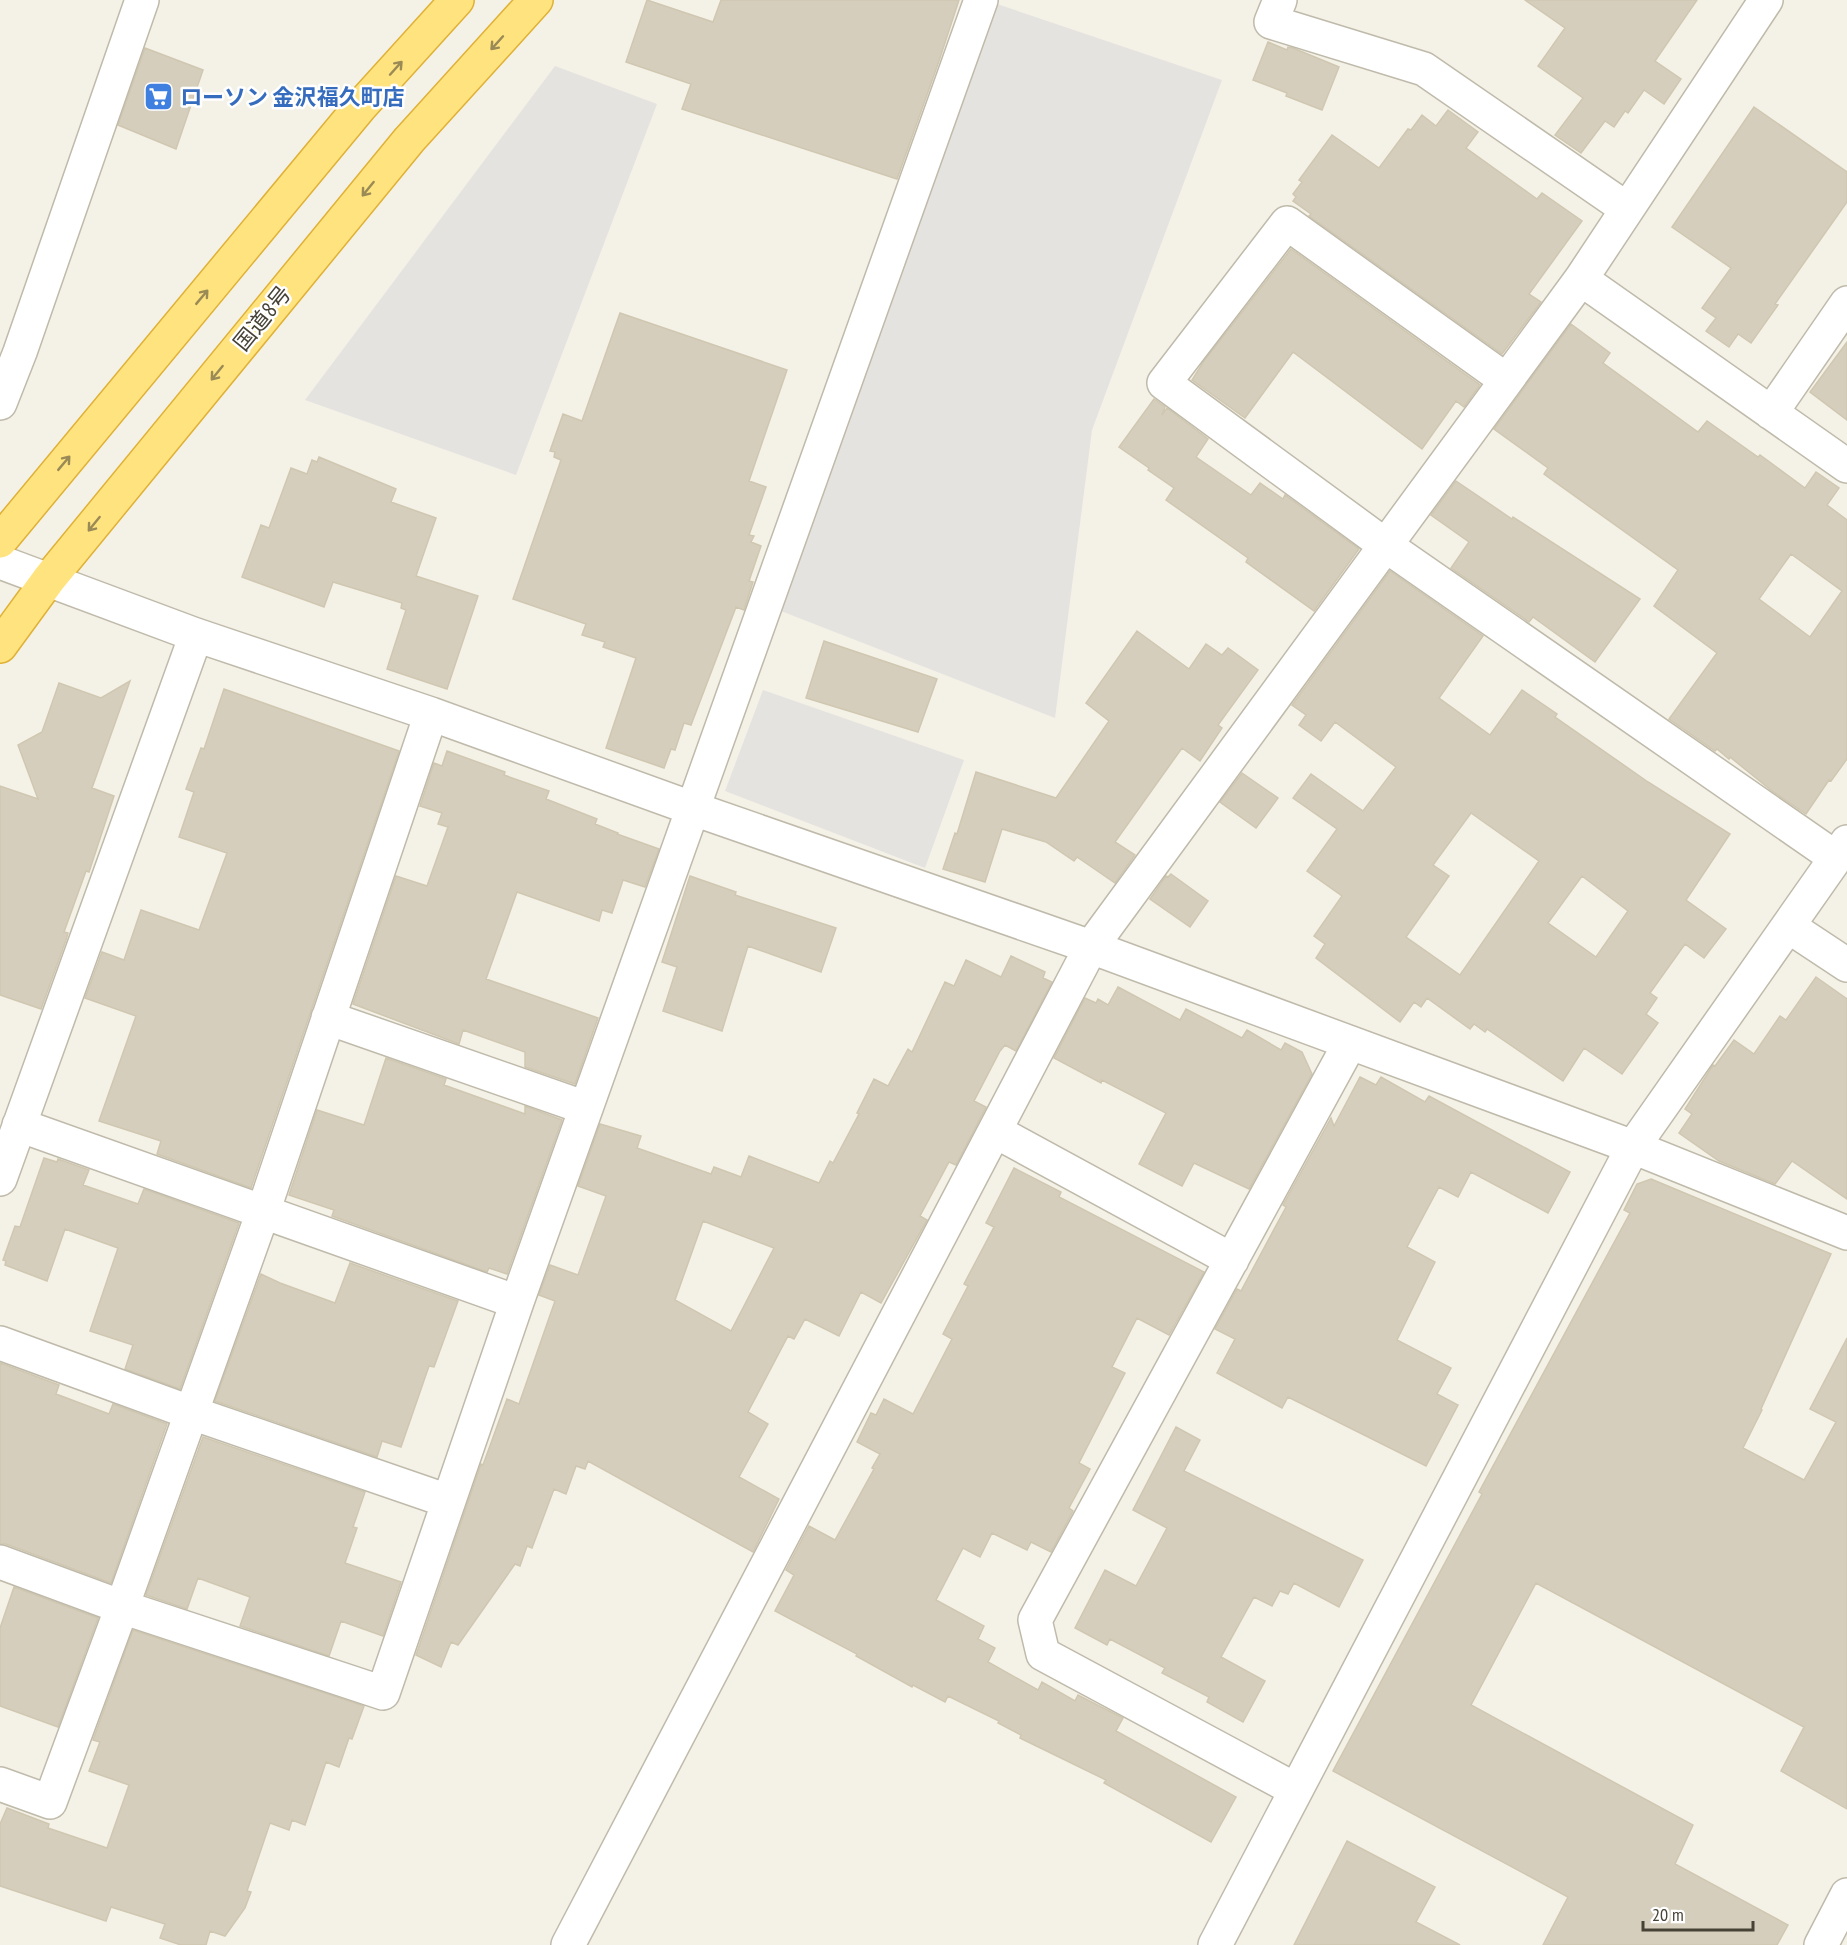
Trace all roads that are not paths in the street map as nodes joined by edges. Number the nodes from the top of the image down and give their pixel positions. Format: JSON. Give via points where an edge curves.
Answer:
{"nodes":[{"id":1,"x":142,"y":0,"type":"edge"},
{"id":2,"x":457,"y":0,"type":"edge"},
{"id":3,"x":536,"y":0,"type":"edge"},
{"id":4,"x":981,"y":0,"type":"edge"},
{"id":5,"x":1280,"y":0,"type":"edge"},
{"id":6,"x":1766,"y":0,"type":"edge"},
{"id":7,"x":1628,"y":209,"type":"junction"},
{"id":8,"x":1581,"y":279,"type":"junction"},
{"id":9,"x":1847,"y":303,"type":"edge"},
{"id":10,"x":1506,"y":380,"type":"junction"},
{"id":11,"x":0,"y":403,"type":"edge"},
{"id":12,"x":1771,"y":413,"type":"junction"},
{"id":13,"x":1847,"y":466,"type":"edge"},
{"id":14,"x":0,"y":540,"type":"edge"},
{"id":15,"x":1385,"y":545,"type":"junction"},
{"id":16,"x":0,"y":562,"type":"edge"},
{"id":17,"x":49,"y":579,"type":"junction"},
{"id":18,"x":196,"y":635,"type":"junction"},
{"id":19,"x":0,"y":646,"type":"edge"},
{"id":20,"x":431,"y":714,"type":"junction"},
{"id":21,"x":694,"y":809,"type":"junction"},
{"id":22,"x":1841,"y":850,"type":"edge"},
{"id":23,"x":1788,"y":926,"type":"junction"},
{"id":24,"x":1091,"y":947,"type":"junction"},
{"id":25,"x":1847,"y":965,"type":"edge"},
{"id":26,"x":328,"y":1018,"type":"junction"},
{"id":27,"x":1350,"y":1043,"type":"junction"},
{"id":28,"x":586,"y":1108,"type":"junction"},
{"id":29,"x":19,"y":1125,"type":"junction"},
{"id":30,"x":995,"y":1131,"type":"junction"},
{"id":31,"x":1633,"y":1147,"type":"junction"},
{"id":32,"x":0,"y":1179,"type":"edge"},
{"id":33,"x":263,"y":1212,"type":"junction"},
{"id":34,"x":1847,"y":1233,"type":"edge"},
{"id":35,"x":1232,"y":1260,"type":"junction"},
{"id":36,"x":517,"y":1302,"type":"junction"},
{"id":37,"x":0,"y":1343,"type":"edge"},
{"id":38,"x":192,"y":1413,"type":"junction"},
{"id":39,"x":448,"y":1501,"type":"junction"},
{"id":40,"x":0,"y":1563,"type":"edge"},
{"id":41,"x":122,"y":1607,"type":"junction"},
{"id":42,"x":0,"y":1784,"type":"edge"},
{"id":43,"x":1296,"y":1790,"type":"junction"},
{"id":44,"x":1847,"y":1895,"type":"edge"},
{"id":45,"x":568,"y":1945,"type":"edge"},
{"id":46,"x":1215,"y":1945,"type":"edge"},
{"id":47,"x":1821,"y":1945,"type":"edge"}],
"edges":[{"from":1,"to":11,"type":"street"},
{"from":14,"to":2,"type":"highway","one_way":true,"via":[[360,107]]},
{"from":3,"to":17,"type":"highway","name":"国道8号","one_way":true,"via":[[409,140]]},
{"from":4,"to":21,"type":"street"},
{"from":5,"to":7,"type":"street","via":[[1271,22],[1424,69]]},
{"from":6,"to":7,"type":"street"},
{"from":7,"to":8,"type":"street"},
{"from":8,"to":10,"type":"street"},
{"from":8,"to":12,"type":"street"},
{"from":9,"to":12,"type":"street"},
{"from":10,"to":15,"type":"street"},
{"from":10,"to":15,"type":"street","via":[[1287,223],[1164,383]]},
{"from":12,"to":13,"type":"street"},
{"from":15,"to":22,"type":"street"},
{"from":15,"to":24,"type":"street"},
{"from":16,"to":17,"type":"street"},
{"from":17,"to":18,"type":"street"},
{"from":17,"to":19,"type":"highway","name":"国道8号"},
{"from":18,"to":20,"type":"street"},
{"from":18,"to":29,"type":"street"},
{"from":20,"to":21,"type":"street"},
{"from":20,"to":26,"type":"street"},
{"from":21,"to":24,"type":"street"},
{"from":21,"to":28,"type":"street"},
{"from":22,"to":23,"type":"street"},
{"from":23,"to":25,"type":"street"},
{"from":23,"to":31,"type":"street"},
{"from":24,"to":27,"type":"street"},
{"from":24,"to":30,"type":"street"},
{"from":26,"to":28,"type":"street"},
{"from":26,"to":33,"type":"street"},
{"from":27,"to":31,"type":"street"},
{"from":27,"to":35,"type":"street"},
{"from":28,"to":36,"type":"street"},
{"from":29,"to":32,"type":"street"},
{"from":29,"to":33,"type":"street"},
{"from":30,"to":35,"type":"street"},
{"from":30,"to":45,"type":"street"},
{"from":31,"to":34,"type":"street"},
{"from":31,"to":43,"type":"street"},
{"from":33,"to":36,"type":"street"},
{"from":33,"to":38,"type":"street"},
{"from":35,"to":43,"type":"street","via":[[1035,1620],[1043,1654]]},
{"from":36,"to":39,"type":"street"},
{"from":37,"to":38,"type":"street"},
{"from":38,"to":39,"type":"street"},
{"from":38,"to":41,"type":"street"},
{"from":39,"to":41,"type":"street","via":[[383,1693]]},
{"from":40,"to":41,"type":"street"},
{"from":41,"to":42,"type":"street","via":[[50,1802]]},
{"from":43,"to":46,"type":"street"},
{"from":44,"to":47,"type":"street"}]}
